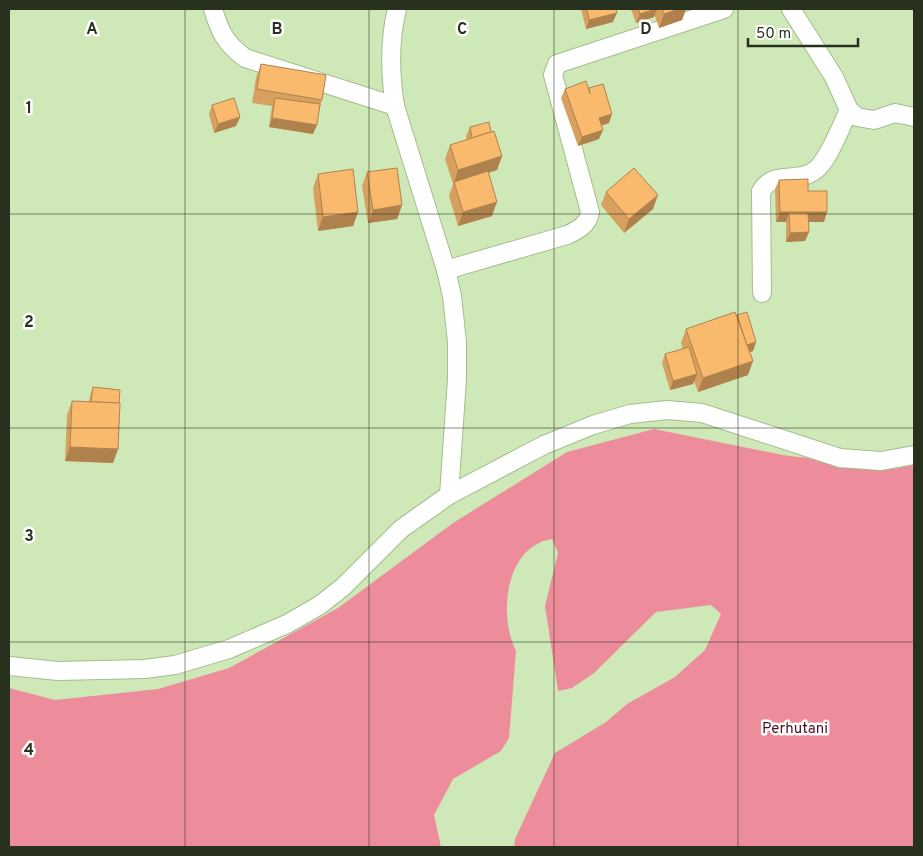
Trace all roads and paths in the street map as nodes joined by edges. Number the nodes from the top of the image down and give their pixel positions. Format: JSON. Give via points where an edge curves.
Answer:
{"nodes":[{"id":1,"x":213,"y":9,"type":"edge"},
{"id":2,"x":397,"y":9,"type":"edge"},
{"id":3,"x":724,"y":9,"type":"edge"},
{"id":4,"x":791,"y":9,"type":"edge"},
{"id":5,"x":395,"y":106,"type":"junction"},
{"id":6,"x":849,"y":110,"type":"junction"},
{"id":7,"x":914,"y":118,"type":"edge"},
{"id":8,"x":446,"y":270,"type":"junction"},
{"id":9,"x":762,"y":293,"type":"dead end"},
{"id":10,"x":914,"y":455,"type":"edge"},
{"id":11,"x":449,"y":494,"type":"junction"},
{"id":12,"x":9,"y":666,"type":"edge"}],
"edges":[{"from":1,"to":5,"type":"street","via":[[220,33],[245,58]]},
{"from":2,"to":5,"type":"street","via":[[391,49]]},
{"from":3,"to":8,"type":"street","via":[[557,64],[553,75],[590,212],[589,219],[567,234]]},
{"from":4,"to":6,"type":"street","via":[[834,77]]},
{"from":5,"to":8,"type":"street"},
{"from":6,"to":7,"type":"street","via":[[866,120],[895,112]]},
{"from":6,"to":9,"type":"street","via":[[817,168],[805,175],[771,180],[761,191]]},
{"from":8,"to":11,"type":"street","via":[[458,342]]},
{"from":10,"to":11,"type":"street","via":[[881,461],[840,458],[702,414],[667,410],[630,414],[593,426],[536,449]]},
{"from":11,"to":12,"type":"street","via":[[401,529],[343,587],[320,605],[287,624],[228,649],[175,665],[144,669],[58,671]]}]}
